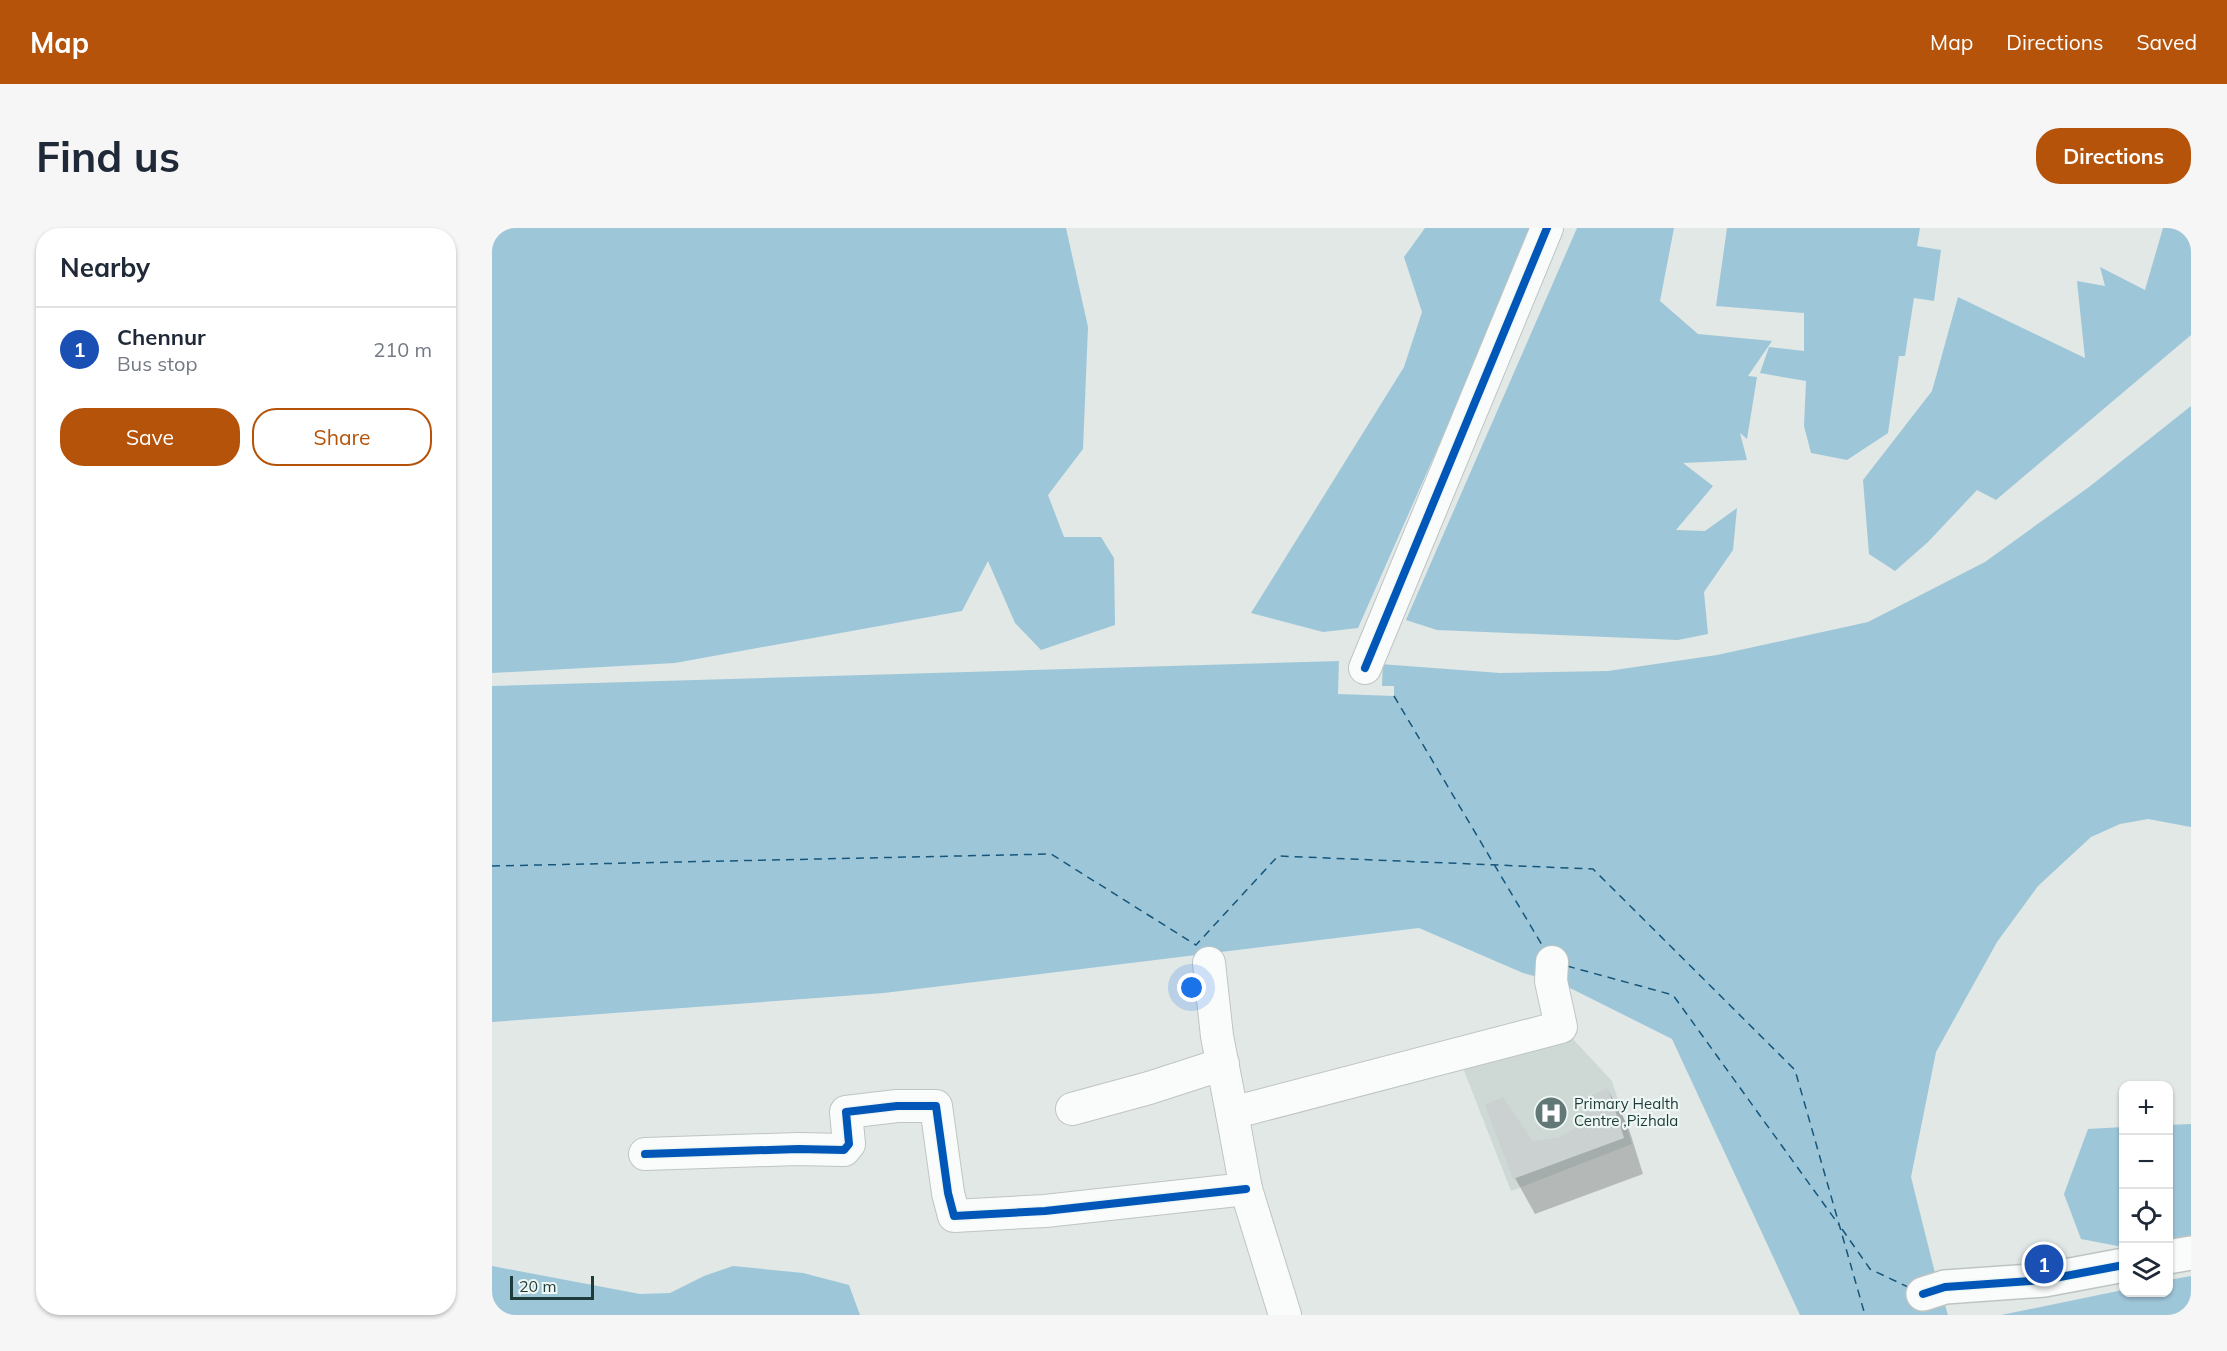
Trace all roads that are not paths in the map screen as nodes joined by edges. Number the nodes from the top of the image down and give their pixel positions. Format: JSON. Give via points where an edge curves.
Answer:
{"nodes":[{"id":1,"x":1547,"y":228,"type":"edge"},
{"id":2,"x":1365,"y":668,"type":"dead end"},
{"id":3,"x":1552,"y":962,"type":"dead end"},
{"id":4,"x":1209,"y":963,"type":"dead end"},
{"id":5,"x":1222,"y":1064,"type":"junction"},
{"id":6,"x":1072,"y":1109,"type":"dead end"},
{"id":7,"x":1232,"y":1113,"type":"junction"},
{"id":8,"x":645,"y":1155,"type":"dead end"},
{"id":9,"x":1246,"y":1189,"type":"junction"},
{"id":10,"x":2191,"y":1253,"type":"edge"},
{"id":11,"x":2173,"y":1256,"type":"edge"},
{"id":12,"x":2119,"y":1266,"type":"edge"},
{"id":13,"x":1923,"y":1294,"type":"dead end"},
{"id":14,"x":1285,"y":1315,"type":"edge"}],
"edges":[{"from":1,"to":2,"type":"street"},
{"from":3,"to":7,"type":"street","via":[[1551,981],[1561,1027]]},
{"from":4,"to":5,"type":"street"},
{"from":5,"to":6,"type":"street"},
{"from":5,"to":7,"type":"street"},
{"from":7,"to":9,"type":"street"},
{"from":8,"to":9,"type":"street","via":[[844,1150],[849,1144],[846,1112],[936,1106],[954,1216],[1045,1211]]},
{"from":9,"to":14,"type":"street"},
{"from":10,"to":11,"type":"street"},
{"from":12,"to":13,"type":"street","via":[[2044,1280],[1945,1287]]}]}
